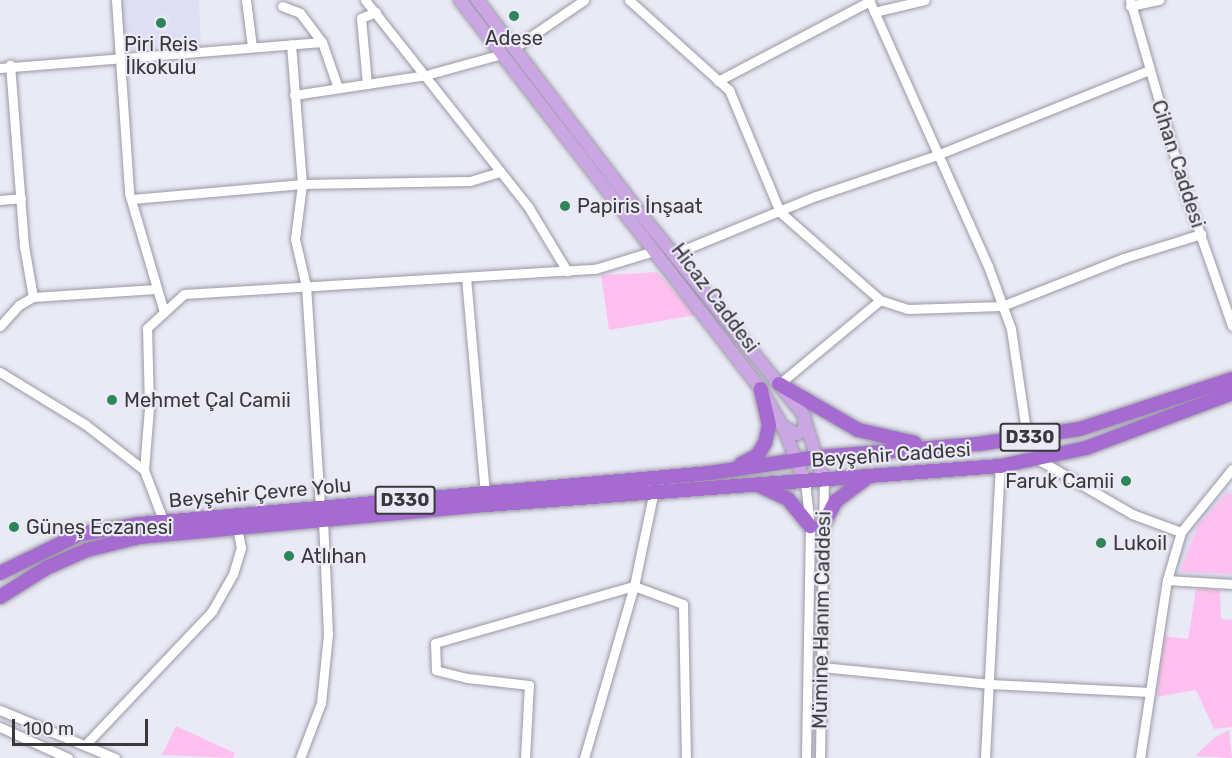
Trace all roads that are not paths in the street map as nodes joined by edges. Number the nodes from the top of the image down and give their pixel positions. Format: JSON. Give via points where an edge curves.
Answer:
{"nodes":[{"id":1,"x":116,"y":0,"type":"edge"},
{"id":2,"x":246,"y":0,"type":"edge"},
{"id":3,"x":365,"y":0,"type":"edge"},
{"id":4,"x":460,"y":0,"type":"edge"},
{"id":5,"x":477,"y":0,"type":"edge"},
{"id":6,"x":584,"y":0,"type":"edge"},
{"id":7,"x":629,"y":0,"type":"edge"},
{"id":8,"x":925,"y":0,"type":"edge"},
{"id":9,"x":1159,"y":0,"type":"edge"},
{"id":10,"x":870,"y":1,"type":"edge"},
{"id":11,"x":1130,"y":3,"type":"edge"},
{"id":12,"x":282,"y":6,"type":"dead end"},
{"id":13,"x":376,"y":12,"type":"junction"},
{"id":14,"x":874,"y":12,"type":"junction"},
{"id":15,"x":322,"y":42,"type":"junction"},
{"id":16,"x":291,"y":44,"type":"junction"},
{"id":17,"x":252,"y":48,"type":"junction"},
{"id":18,"x":514,"y":48,"type":"junction"},
{"id":19,"x":502,"y":54,"type":"junction"},
{"id":20,"x":119,"y":58,"type":"junction"},
{"id":21,"x":10,"y":65,"type":"junction"},
{"id":22,"x":0,"y":68,"type":"edge"},
{"id":23,"x":1149,"y":70,"type":"junction"},
{"id":24,"x":426,"y":75,"type":"junction"},
{"id":25,"x":718,"y":81,"type":"junction"},
{"id":26,"x":367,"y":84,"type":"junction"},
{"id":27,"x":338,"y":88,"type":"junction"},
{"id":28,"x":294,"y":95,"type":"junction"},
{"id":29,"x":937,"y":155,"type":"junction"},
{"id":30,"x":500,"y":172,"type":"junction"},
{"id":31,"x":302,"y":184,"type":"junction"},
{"id":32,"x":21,"y":198,"type":"junction"},
{"id":33,"x":132,"y":199,"type":"junction"},
{"id":34,"x":0,"y":200,"type":"edge"},
{"id":35,"x":780,"y":212,"type":"junction"},
{"id":36,"x":1201,"y":234,"type":"junction"},
{"id":37,"x":654,"y":251,"type":"junction"},
{"id":38,"x":676,"y":253,"type":"junction"},
{"id":39,"x":567,"y":271,"type":"junction"},
{"id":40,"x":466,"y":277,"type":"junction"},
{"id":41,"x":306,"y":286,"type":"junction"},
{"id":42,"x":156,"y":289,"type":"junction"},
{"id":43,"x":33,"y":297,"type":"junction"},
{"id":44,"x":880,"y":300,"type":"junction"},
{"id":45,"x":1002,"y":306,"type":"junction"},
{"id":46,"x":164,"y":312,"type":"junction"},
{"id":47,"x":0,"y":326,"type":"edge"},
{"id":48,"x":1232,"y":326,"type":"edge"},
{"id":49,"x":0,"y":372,"type":"edge"},
{"id":50,"x":1232,"y":379,"type":"edge"},
{"id":51,"x":779,"y":384,"type":"junction"},
{"id":52,"x":761,"y":389,"type":"junction"},
{"id":53,"x":1232,"y":393,"type":"edge"},
{"id":54,"x":805,"y":418,"type":"junction"},
{"id":55,"x":782,"y":426,"type":"junction"},
{"id":56,"x":1027,"y":437,"type":"junction"},
{"id":57,"x":935,"y":446,"type":"junction"},
{"id":58,"x":819,"y":457,"type":"junction"},
{"id":59,"x":797,"y":460,"type":"junction"},
{"id":60,"x":1040,"y":460,"type":"junction"},
{"id":61,"x":1000,"y":466,"type":"junction"},
{"id":62,"x":731,"y":469,"type":"junction"},
{"id":63,"x":144,"y":470,"type":"junction"},
{"id":64,"x":1231,"y":473,"type":"edge"},
{"id":65,"x":867,"y":478,"type":"junction"},
{"id":66,"x":824,"y":481,"type":"junction"},
{"id":67,"x":805,"y":482,"type":"junction"},
{"id":68,"x":757,"y":486,"type":"junction"},
{"id":69,"x":485,"y":493,"type":"junction"},
{"id":70,"x":653,"y":495,"type":"junction"},
{"id":71,"x":321,"y":514,"type":"junction"},
{"id":72,"x":163,"y":520,"type":"junction"},
{"id":73,"x":817,"y":526,"type":"junction"},
{"id":74,"x":237,"y":528,"type":"junction"},
{"id":75,"x":1181,"y":532,"type":"junction"},
{"id":76,"x":2,"y":571,"type":"edge"},
{"id":77,"x":1167,"y":579,"type":"junction"},
{"id":78,"x":1232,"y":584,"type":"edge"},
{"id":79,"x":634,"y":586,"type":"junction"},
{"id":80,"x":0,"y":597,"type":"edge"},
{"id":81,"x":822,"y":667,"type":"junction"},
{"id":82,"x":990,"y":684,"type":"junction"},
{"id":83,"x":1150,"y":692,"type":"junction"},
{"id":84,"x":0,"y":710,"type":"edge"},
{"id":85,"x":0,"y":727,"type":"edge"},
{"id":86,"x":85,"y":745,"type":"junction"},
{"id":87,"x":68,"y":758,"type":"edge"},
{"id":88,"x":115,"y":758,"type":"edge"},
{"id":89,"x":300,"y":758,"type":"edge"},
{"id":90,"x":525,"y":758,"type":"edge"},
{"id":91,"x":584,"y":758,"type":"edge"},
{"id":92,"x":686,"y":758,"type":"edge"},
{"id":93,"x":806,"y":758,"type":"edge"},
{"id":94,"x":820,"y":758,"type":"edge"},
{"id":95,"x":985,"y":758,"type":"edge"},
{"id":96,"x":1140,"y":758,"type":"edge"}],
"edges":[{"from":1,"to":20,"type":"street"},
{"from":2,"to":17,"type":"street"},
{"from":3,"to":13,"type":"street"},
{"from":4,"to":19,"type":"main road","name":"Hicaz Caddesi"},
{"from":5,"to":18,"type":"main road","name":"Hicaz Caddesi"},
{"from":6,"to":18,"type":"street"},
{"from":7,"to":25,"type":"street"},
{"from":8,"to":14,"type":"street"},
{"from":9,"to":11,"type":"street"},
{"from":10,"to":14,"type":"street"},
{"from":10,"to":25,"type":"street"},
{"from":11,"to":23,"type":"street","name":"Cihan Caddesi"},
{"from":12,"to":15,"type":"street","via":[[300,13]]},
{"from":13,"to":24,"type":"street"},
{"from":13,"to":26,"type":"street","via":[[361,18]]},
{"from":14,"to":29,"type":"street"},
{"from":15,"to":16,"type":"street"},
{"from":15,"to":27,"type":"street"},
{"from":16,"to":17,"type":"street"},
{"from":16,"to":28,"type":"street"},
{"from":17,"to":20,"type":"street"},
{"from":18,"to":38,"type":"main road","name":"Hicaz Caddesi","via":[[640,213]]},
{"from":19,"to":24,"type":"street"},
{"from":19,"to":37,"type":"main road","name":"Hicaz Caddesi"},
{"from":20,"to":21,"type":"street"},
{"from":20,"to":33,"type":"street"},
{"from":21,"to":22,"type":"street"},
{"from":21,"to":32,"type":"street"},
{"from":23,"to":29,"type":"street"},
{"from":23,"to":36,"type":"street","name":"Cihan Caddesi"},
{"from":24,"to":26,"type":"street"},
{"from":24,"to":30,"type":"street"},
{"from":25,"to":35,"type":"street","via":[[729,90]]},
{"from":26,"to":27,"type":"street"},
{"from":27,"to":28,"type":"street"},
{"from":28,"to":31,"type":"street"},
{"from":29,"to":35,"type":"street"},
{"from":29,"to":45,"type":"street"},
{"from":30,"to":31,"type":"street","via":[[470,181]]},
{"from":30,"to":39,"type":"street","via":[[529,208]]},
{"from":31,"to":33,"type":"street"},
{"from":31,"to":41,"type":"street","via":[[295,239]]},
{"from":32,"to":34,"type":"street"},
{"from":32,"to":43,"type":"street"},
{"from":33,"to":42,"type":"street"},
{"from":35,"to":38,"type":"street"},
{"from":35,"to":44,"type":"street"},
{"from":36,"to":45,"type":"street","via":[[1124,258]]},
{"from":36,"to":48,"type":"street","name":"Cihan Caddesi"},
{"from":37,"to":39,"type":"street","via":[[595,269]]},
{"from":37,"to":52,"type":"main road","name":"Hicaz Caddesi"},
{"from":38,"to":51,"type":"main road","name":"Hicaz Caddesi"},
{"from":39,"to":40,"type":"street"},
{"from":40,"to":41,"type":"street"},
{"from":40,"to":69,"type":"street"},
{"from":41,"to":46,"type":"street","via":[[184,294]]},
{"from":41,"to":71,"type":"street"},
{"from":42,"to":43,"type":"street"},
{"from":42,"to":46,"type":"street"},
{"from":43,"to":47,"type":"street","via":[[19,305]]},
{"from":44,"to":45,"type":"street","via":[[908,309]]},
{"from":44,"to":51,"type":"street"},
{"from":45,"to":56,"type":"street","via":[[1011,329]]},
{"from":46,"to":63,"type":"street","via":[[147,328],[149,408]]},
{"from":49,"to":63,"type":"street","via":[[86,425]]},
{"from":50,"to":56,"type":"highway","name":"Beyşehir Caddesi","number":"D330","via":[[1126,417]]},
{"from":51,"to":54,"type":"main road","name":"Hicaz Caddesi"},
{"from":51,"to":57,"type":"highway","via":[[858,430]]},
{"from":52,"to":55,"type":"main road","name":"Hicaz Caddesi"},
{"from":52,"to":62,"type":"highway","via":[[769,425],[765,443],[757,456]]},
{"from":53,"to":60,"type":"highway","name":"Beyşehir Caddesi","number":"D330","via":[[1086,448]]},
{"from":54,"to":55,"type":"main road","via":[[804,430],[797,434]]},
{"from":54,"to":58,"type":"main road","name":"Hicaz Caddesi"},
{"from":55,"to":59,"type":"main road","name":"Hicaz Caddesi"},
{"from":56,"to":57,"type":"highway","name":"Beyşehir Caddesi","number":"D330"},
{"from":57,"to":58,"type":"highway","name":"Beyşehir Caddesi","number":"D330"},
{"from":58,"to":59,"type":"highway","name":"Beyşehir Çevre Yolu","number":"D330"},
{"from":58,"to":66,"type":"main road","name":"Hicaz Caddesi"},
{"from":59,"to":62,"type":"highway","name":"Beyşehir Çevre Yolu","number":"D330"},
{"from":59,"to":67,"type":"main road","name":"Hicaz Caddesi"},
{"from":60,"to":61,"type":"highway","name":"Beyşehir Caddesi","number":"D330"},
{"from":60,"to":75,"type":"street","via":[[1132,514]]},
{"from":61,"to":65,"type":"highway","name":"Beyşehir Caddesi","number":"D330"},
{"from":61,"to":82,"type":"street"},
{"from":62,"to":69,"type":"highway","name":"Beyşehir Çevre Yolu","number":"D330"},
{"from":63,"to":72,"type":"street"},
{"from":64,"to":75,"type":"street"},
{"from":65,"to":66,"type":"highway","name":"Beyşehir Caddesi","number":"D330"},
{"from":65,"to":73,"type":"highway","via":[[836,501]]},
{"from":66,"to":67,"type":"highway","name":"Beyşehir Caddesi","number":"D330"},
{"from":66,"to":73,"type":"street","name":"Mümine Hanım Caddesi"},
{"from":67,"to":68,"type":"highway","name":"Beyşehir Caddesi","number":"D330"},
{"from":67,"to":73,"type":"street","name":"Hicaz Caddesi"},
{"from":68,"to":70,"type":"highway","name":"Beyşehir Çevre Yolu","number":"D330"},
{"from":68,"to":73,"type":"highway","via":[[788,500]]},
{"from":69,"to":71,"type":"highway","name":"Beyşehir Çevre Yolu","number":"D330"},
{"from":70,"to":71,"type":"highway","name":"Beyşehir Çevre Yolu","number":"D330"},
{"from":70,"to":79,"type":"street"},
{"from":71,"to":72,"type":"highway","name":"Beyşehir Çevre Yolu","number":"D330"},
{"from":71,"to":74,"type":"highway","name":"Beyşehir Çevre Yolu","number":"D330"},
{"from":71,"to":89,"type":"street","via":[[327,646],[321,703]]},
{"from":72,"to":76,"type":"highway","name":"Beyşehir Çevre Yolu","number":"D330","via":[[81,534]]},
{"from":73,"to":81,"type":"street","name":"Mümine Hanım Caddesi"},
{"from":73,"to":93,"type":"street","name":"Mümine Hanım Caddesi"},
{"from":74,"to":80,"type":"highway","name":"Beyşehir Çevre Yolu","number":"D330","via":[[180,531],[87,550],[46,568]]},
{"from":74,"to":86,"type":"street","via":[[241,548],[233,574],[212,610]]},
{"from":75,"to":77,"type":"street"},
{"from":77,"to":78,"type":"street"},
{"from":77,"to":83,"type":"street"},
{"from":79,"to":90,"type":"street","via":[[435,643],[436,670],[529,685]]},
{"from":79,"to":91,"type":"street"},
{"from":79,"to":92,"type":"street","via":[[683,604]]},
{"from":81,"to":82,"type":"street"},
{"from":81,"to":94,"type":"street","name":"Mümine Hanım Caddesi"},
{"from":82,"to":83,"type":"street"},
{"from":82,"to":95,"type":"street"},
{"from":83,"to":96,"type":"street"},
{"from":84,"to":86,"type":"street"},
{"from":85,"to":87,"type":"street"},
{"from":86,"to":88,"type":"street"}]}
